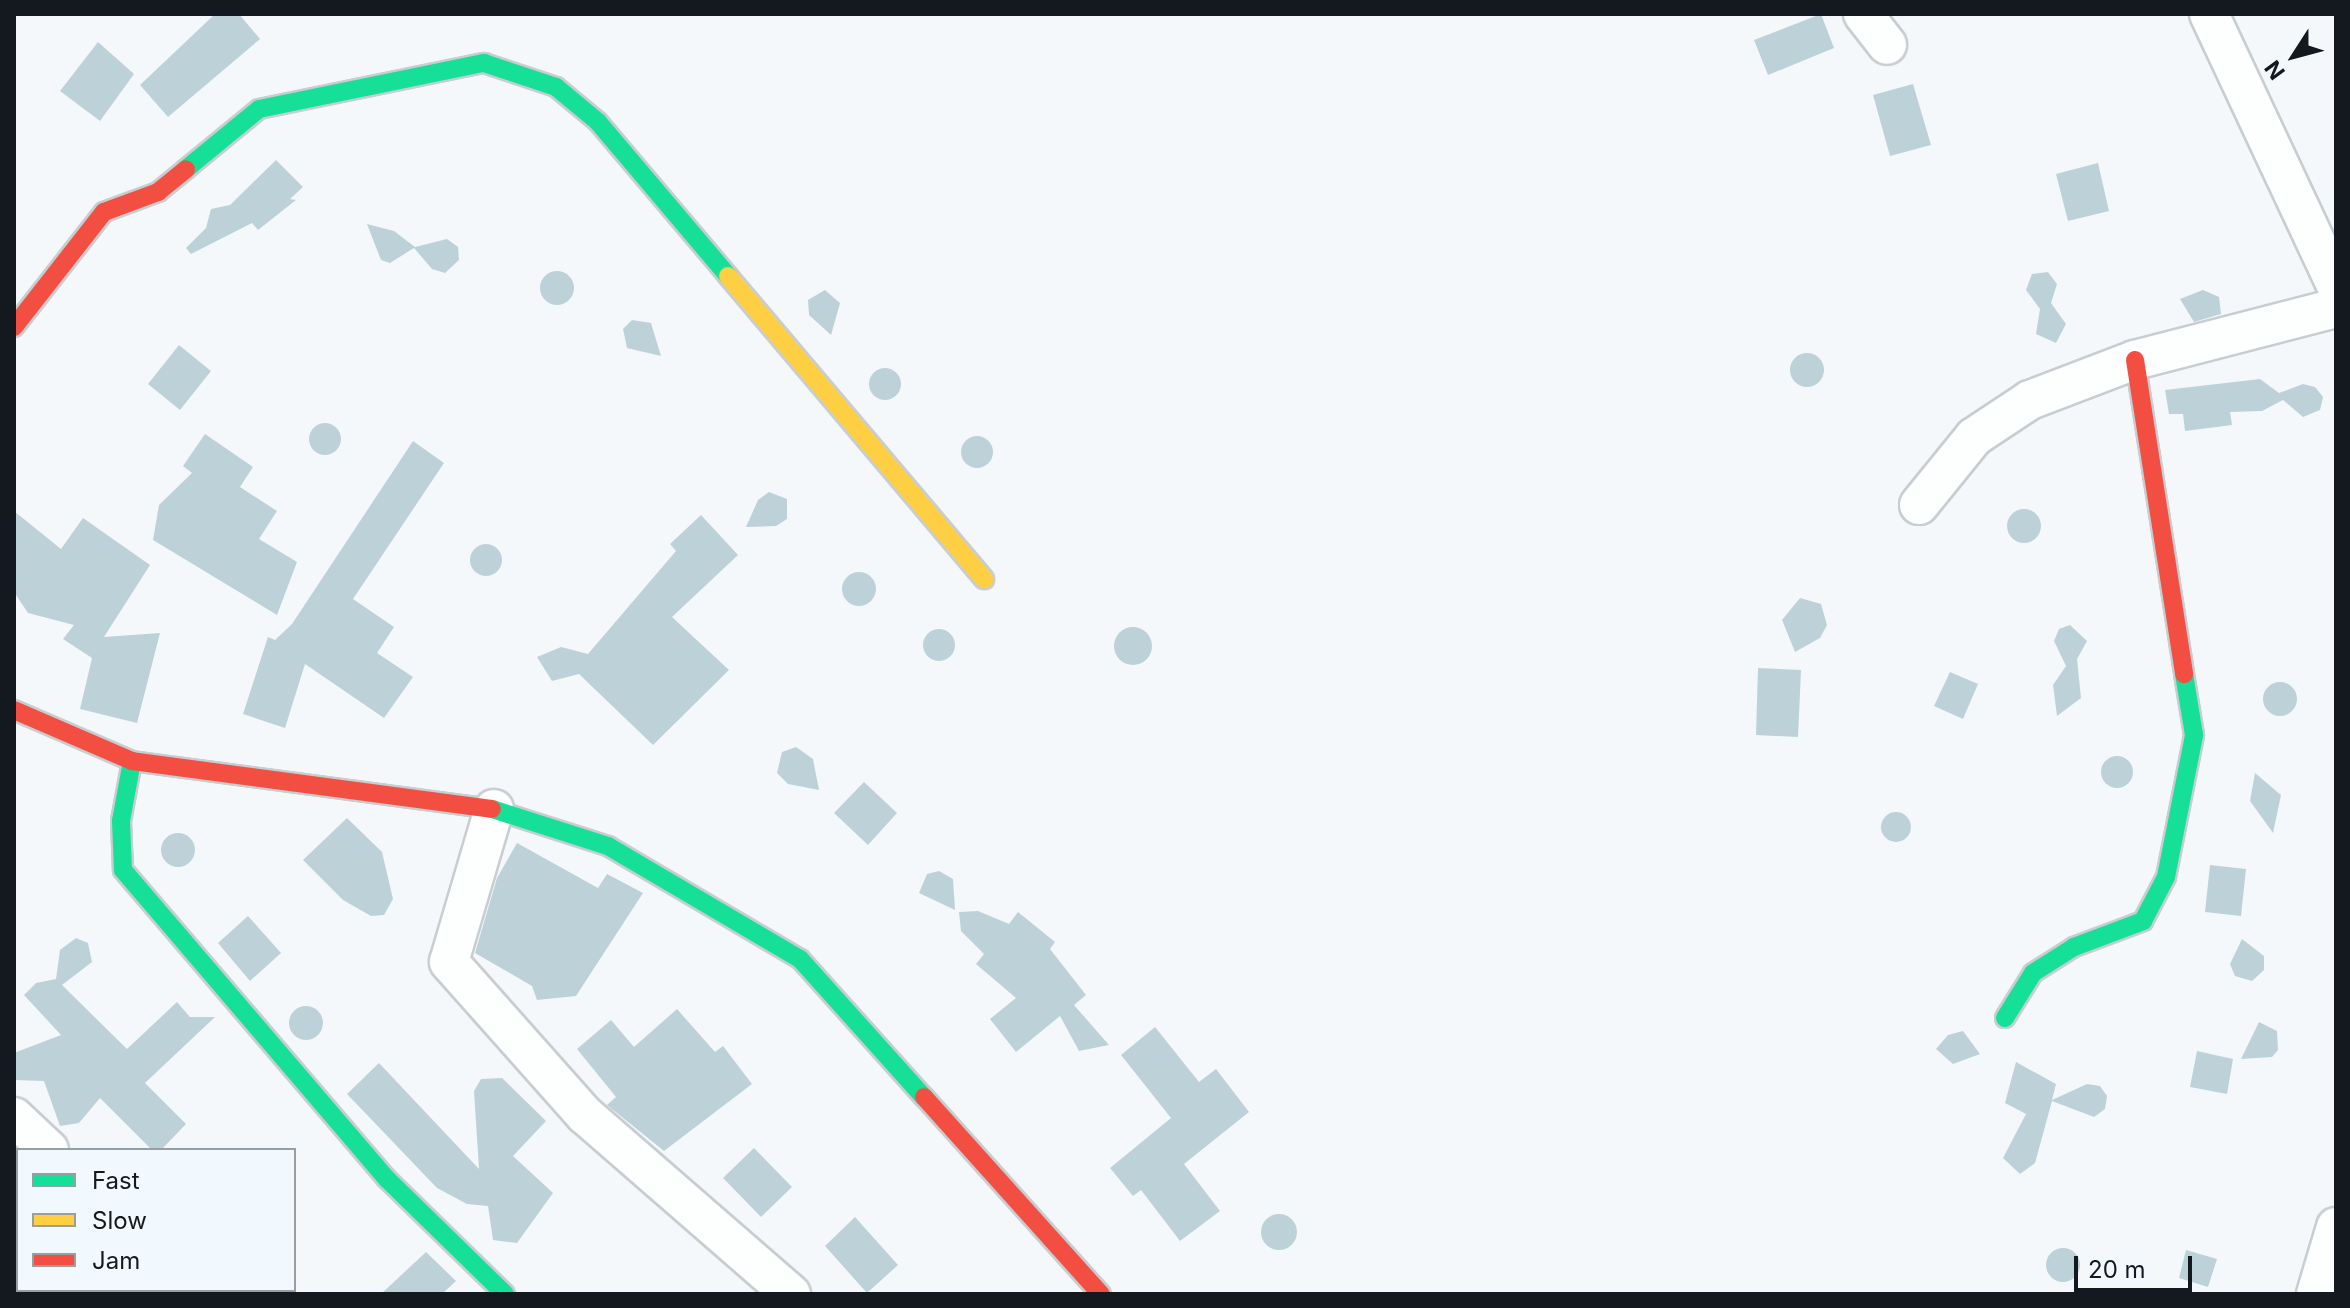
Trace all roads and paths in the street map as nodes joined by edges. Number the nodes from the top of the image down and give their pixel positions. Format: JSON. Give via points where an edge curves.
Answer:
{"nodes":[{"id":1,"x":1863,"y":14,"type":"edge"},
{"id":2,"x":2209,"y":14,"type":"edge"},
{"id":3,"x":1887,"y":45,"type":"dead end"},
{"id":4,"x":2336,"y":285,"type":"edge"},
{"id":5,"x":2336,"y":308,"type":"edge"},
{"id":6,"x":14,"y":327,"type":"edge"},
{"id":7,"x":2135,"y":360,"type":"junction"},
{"id":8,"x":1919,"y":505,"type":"dead end"},
{"id":9,"x":984,"y":579,"type":"dead end"},
{"id":10,"x":14,"y":710,"type":"edge"},
{"id":11,"x":132,"y":761,"type":"junction"},
{"id":12,"x":494,"y":809,"type":"junction"},
{"id":13,"x":2005,"y":1018,"type":"dead end"},
{"id":14,"x":2336,"y":1227,"type":"edge"},
{"id":15,"x":505,"y":1294,"type":"edge"},
{"id":16,"x":791,"y":1294,"type":"edge"},
{"id":17,"x":1101,"y":1294,"type":"edge"},
{"id":18,"x":2316,"y":1294,"type":"edge"}],
"edges":[{"from":1,"to":3,"type":"street"},
{"from":2,"to":4,"type":"street"},
{"from":5,"to":7,"type":"street"},
{"from":6,"to":9,"type":"street","via":[[104,212],[158,192],[259,109],[448,68],[484,63],[525,72],[556,87],[598,122]]},
{"from":7,"to":8,"type":"street","via":[[2030,400],[1974,437]]},
{"from":7,"to":13,"type":"street","via":[[2194,735],[2166,877],[2143,921],[2074,947],[2033,973]]},
{"from":10,"to":11,"type":"street"},
{"from":11,"to":12,"type":"street","via":[[255,782]]},
{"from":11,"to":15,"type":"street","via":[[121,821],[123,870],[387,1179]]},
{"from":12,"to":16,"type":"street","via":[[449,962],[585,1115]]},
{"from":12,"to":17,"type":"street","via":[[608,846],[800,959]]},
{"from":14,"to":18,"type":"street"}]}
